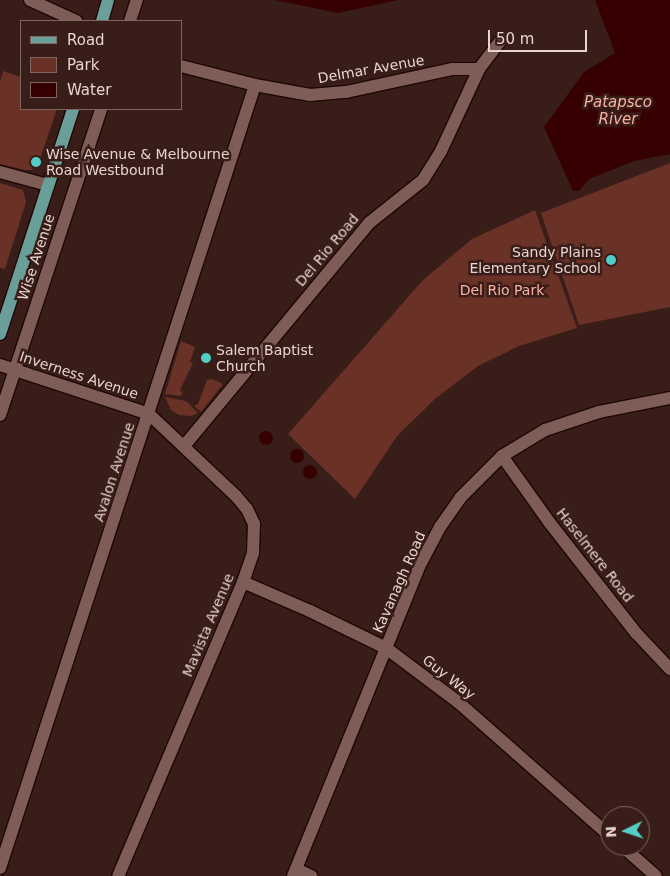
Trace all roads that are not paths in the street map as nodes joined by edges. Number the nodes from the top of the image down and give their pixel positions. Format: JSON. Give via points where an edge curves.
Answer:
{"nodes":[{"id":1,"x":30,"y":0,"type":"edge"},
{"id":2,"x":108,"y":0,"type":"edge"},
{"id":3,"x":137,"y":0,"type":"edge"},
{"id":4,"x":74,"y":20,"type":"edge"},
{"id":5,"x":102,"y":20,"type":"edge"},
{"id":6,"x":130,"y":20,"type":"edge"},
{"id":7,"x":499,"y":42,"type":"dead end"},
{"id":8,"x":182,"y":66,"type":"edge"},
{"id":9,"x":479,"y":69,"type":"junction"},
{"id":10,"x":255,"y":85,"type":"junction"},
{"id":11,"x":73,"y":110,"type":"edge"},
{"id":12,"x":101,"y":110,"type":"edge"},
{"id":13,"x":0,"y":172,"type":"edge"},
{"id":14,"x":48,"y":185,"type":"junction"},
{"id":15,"x":0,"y":334,"type":"edge"},
{"id":16,"x":0,"y":365,"type":"edge"},
{"id":17,"x":15,"y":370,"type":"junction"},
{"id":18,"x":670,"y":398,"type":"edge"},
{"id":19,"x":149,"y":414,"type":"junction"},
{"id":20,"x":0,"y":415,"type":"edge"},
{"id":21,"x":184,"y":446,"type":"junction"},
{"id":22,"x":502,"y":456,"type":"junction"},
{"id":23,"x":243,"y":582,"type":"junction"},
{"id":24,"x":386,"y":648,"type":"junction"},
{"id":25,"x":670,"y":669,"type":"edge"},
{"id":26,"x":600,"y":827,"type":"edge"},
{"id":27,"x":633,"y":856,"type":"edge"},
{"id":28,"x":0,"y":868,"type":"edge"},
{"id":29,"x":294,"y":872,"type":"edge"},
{"id":30,"x":118,"y":876,"type":"edge"},
{"id":31,"x":311,"y":876,"type":"edge"},
{"id":32,"x":656,"y":876,"type":"edge"}],
"edges":[{"from":1,"to":4,"type":"street"},
{"from":2,"to":5,"type":"main road"},
{"from":3,"to":6,"type":"street"},
{"from":7,"to":9,"type":"street","name":"Del Rio Road"},
{"from":8,"to":10,"type":"street","name":"Delmar Avenue"},
{"from":9,"to":10,"type":"street","name":"Delmar Avenue","via":[[452,69],[332,94],[300,94]]},
{"from":9,"to":21,"type":"street","name":"Del Rio Road","via":[[441,151],[423,180],[368,223]]},
{"from":10,"to":19,"type":"street","name":"Avalon Avenue"},
{"from":11,"to":14,"type":"main road","name":"Wise Avenue"},
{"from":12,"to":17,"type":"street","name":"Wise Avenue"},
{"from":13,"to":14,"type":"street"},
{"from":14,"to":15,"type":"main road","name":"Wise Avenue"},
{"from":16,"to":17,"type":"street","name":"Inverness Avenue"},
{"from":17,"to":19,"type":"street","name":"Inverness Avenue"},
{"from":17,"to":20,"type":"street","name":"Wise Avenue"},
{"from":18,"to":22,"type":"street","name":"Kavanagh Road","via":[[575,418],[545,430]]},
{"from":19,"to":21,"type":"street","name":"Mavista Avenue"},
{"from":19,"to":28,"type":"street","name":"Avalon Avenue"},
{"from":21,"to":23,"type":"street","name":"Mavista Avenue","via":[[236,496],[251,516],[254,544]]},
{"from":22,"to":24,"type":"street","name":"Kavanagh Road","via":[[466,490],[440,527]]},
{"from":22,"to":25,"type":"street","name":"Haselmere Road","via":[[549,522],[636,632]]},
{"from":23,"to":24,"type":"street","name":"Guy Way"},
{"from":23,"to":30,"type":"street","name":"Mavista Avenue"},
{"from":24,"to":26,"type":"street","name":"Guy Way","via":[[458,702]]},
{"from":24,"to":29,"type":"street","name":"Kavanagh Road"},
{"from":27,"to":32,"type":"street"},
{"from":29,"to":31,"type":"street"}]}
